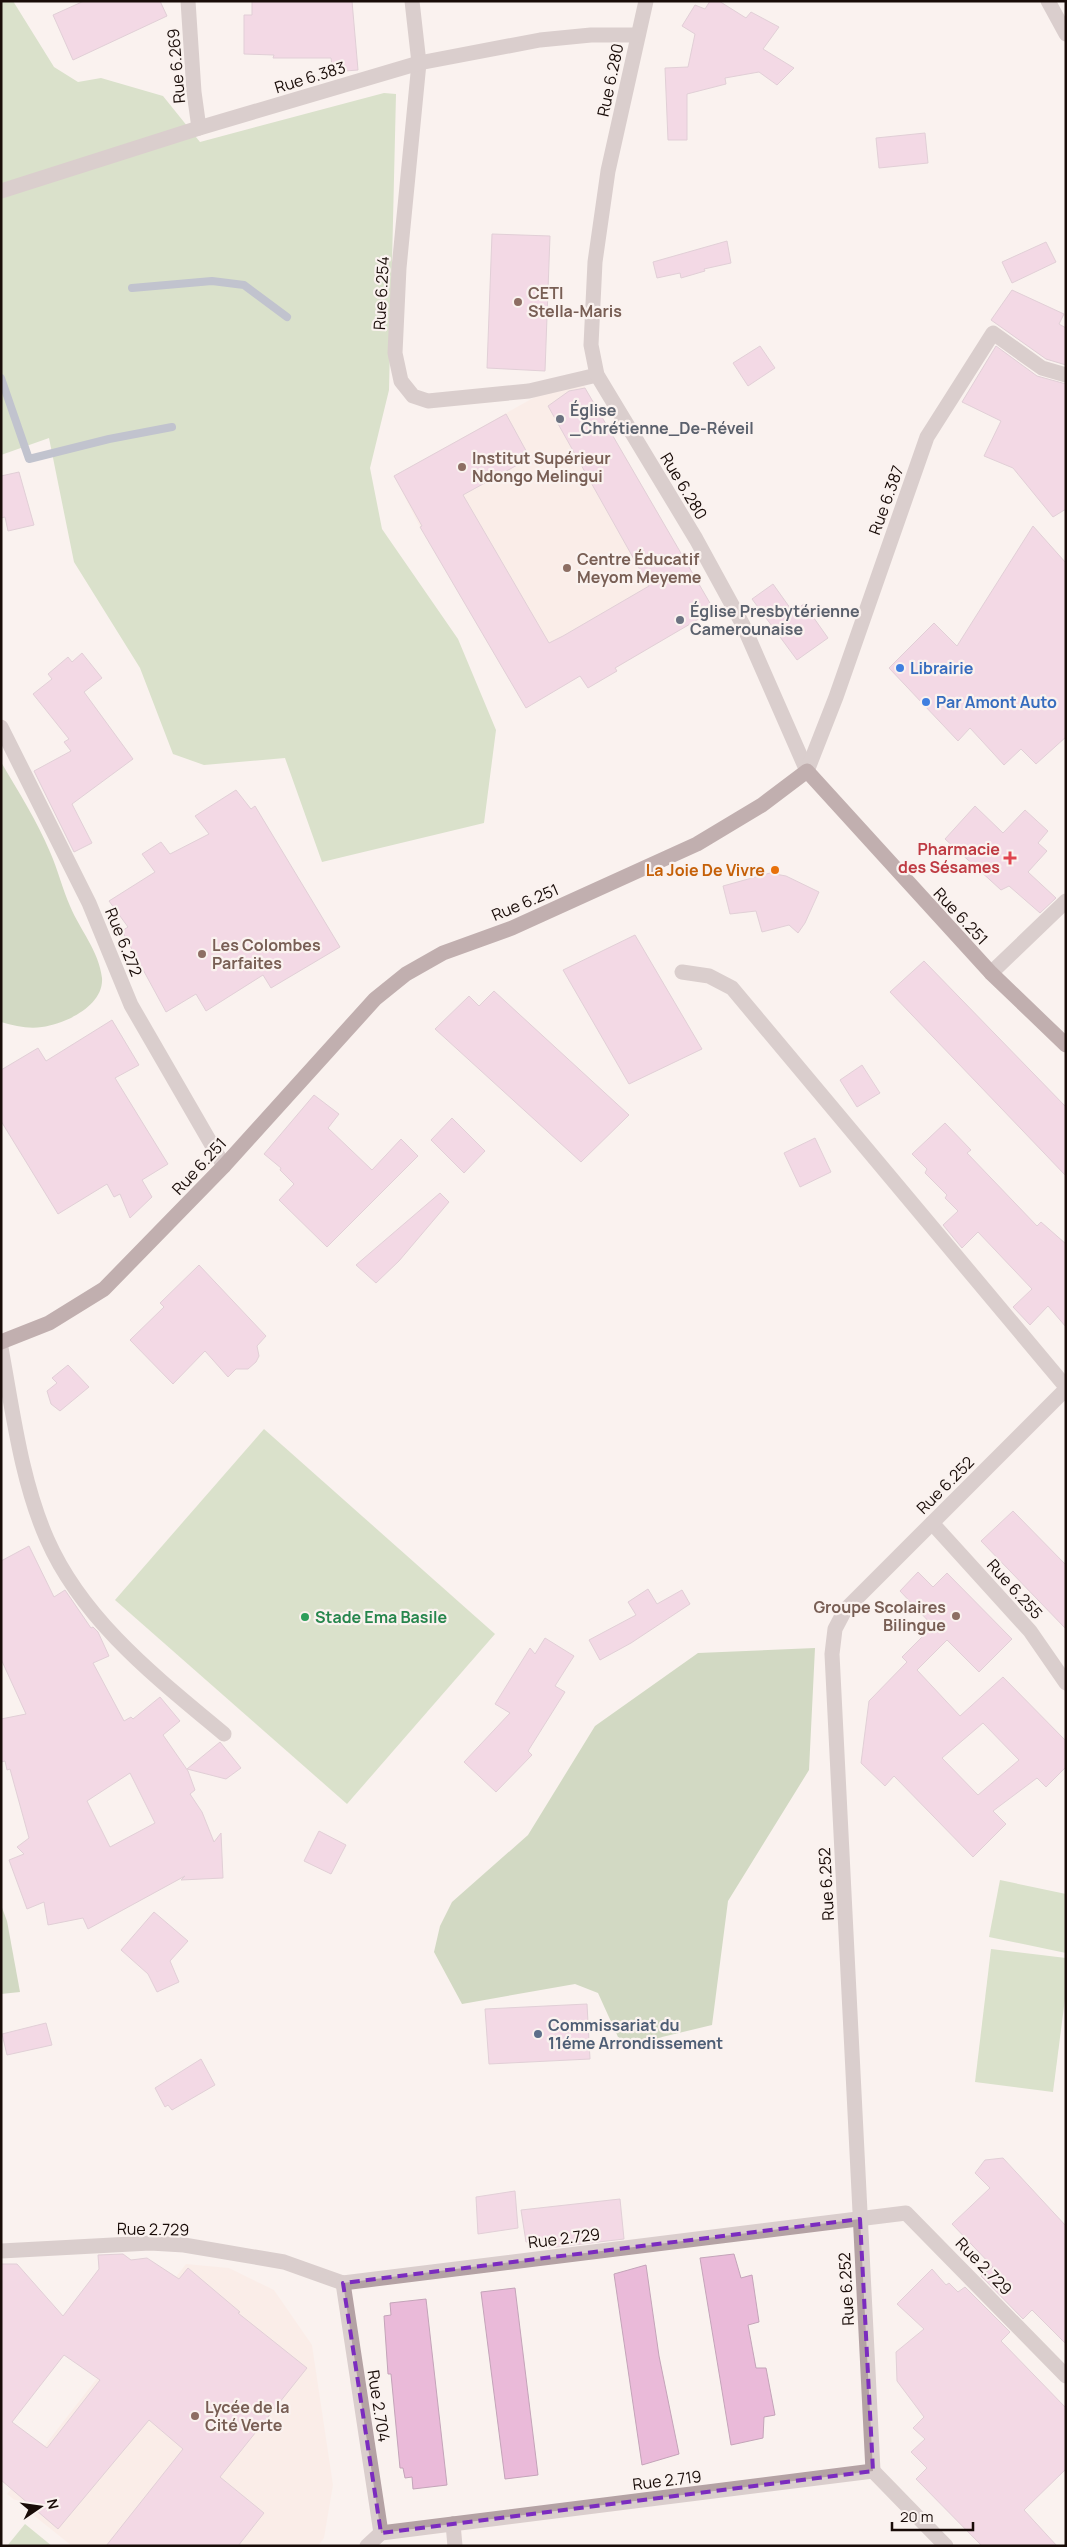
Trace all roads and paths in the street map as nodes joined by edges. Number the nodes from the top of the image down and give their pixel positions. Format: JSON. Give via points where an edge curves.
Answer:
{"nodes":[{"id":1,"x":188,"y":1,"type":"edge"},
{"id":2,"x":412,"y":1,"type":"edge"},
{"id":3,"x":646,"y":1,"type":"edge"},
{"id":4,"x":1048,"y":1,"type":"edge"},
{"id":5,"x":1066,"y":34,"type":"edge"},
{"id":6,"x":638,"y":35,"type":"junction"},
{"id":7,"x":419,"y":63,"type":"junction"},
{"id":8,"x":199,"y":128,"type":"junction"},
{"id":9,"x":1,"y":191,"type":"edge"},
{"id":10,"x":597,"y":375,"type":"junction"},
{"id":11,"x":1066,"y":375,"type":"edge"},
{"id":12,"x":1,"y":727,"type":"edge"},
{"id":13,"x":807,"y":771,"type":"junction"},
{"id":14,"x":1066,"y":900,"type":"edge"},
{"id":15,"x":682,"y":972,"type":"dead end"},
{"id":16,"x":991,"y":973,"type":"junction"},
{"id":17,"x":1066,"y":1045,"type":"edge"},
{"id":18,"x":224,"y":1166,"type":"junction"},
{"id":19,"x":1,"y":1342,"type":"edge"},
{"id":20,"x":1,"y":1348,"type":"edge"},
{"id":21,"x":1066,"y":1388,"type":"edge"},
{"id":22,"x":932,"y":1523,"type":"junction"},
{"id":23,"x":1066,"y":1683,"type":"edge"},
{"id":24,"x":224,"y":1734,"type":"dead end"},
{"id":25,"x":860,"y":2218,"type":"junction"},
{"id":26,"x":1,"y":2251,"type":"edge"},
{"id":27,"x":343,"y":2283,"type":"junction"},
{"id":28,"x":1066,"y":2376,"type":"edge"},
{"id":29,"x":873,"y":2471,"type":"junction"},
{"id":30,"x":453,"y":2524,"type":"junction"},
{"id":31,"x":381,"y":2533,"type":"junction"},
{"id":32,"x":367,"y":2546,"type":"edge"},
{"id":33,"x":455,"y":2546,"type":"edge"},
{"id":34,"x":946,"y":2546,"type":"edge"}],
"edges":[{"from":1,"to":8,"type":"street","name":"Rue 6.269"},
{"from":2,"to":7,"type":"street","name":"Rue 6.254"},
{"from":3,"to":6,"type":"street","name":"Rue 6.280"},
{"from":4,"to":5,"type":"street"},
{"from":6,"to":7,"type":"street","name":"Rue 6.383","via":[[540,40]]},
{"from":6,"to":10,"type":"street","name":"Rue 6.280","via":[[608,171],[595,262],[590,345]]},
{"from":7,"to":8,"type":"street","name":"Rue 6.383"},
{"from":7,"to":10,"type":"street","name":"Rue 6.254","via":[[399,268],[395,353],[401,381],[413,396],[428,401],[529,391]]},
{"from":8,"to":9,"type":"street","name":"Rue 6.383"},
{"from":10,"to":13,"type":"street","name":"Rue 6.280","via":[[696,539],[743,625]]},
{"from":11,"to":13,"type":"street","name":"Rue 6.387","via":[[1042,368],[993,333],[962,379],[927,438]]},
{"from":12,"to":18,"type":"street","name":"Rue 6.272","via":[[89,902],[131,1005]]},
{"from":13,"to":16,"type":"main road","name":"Rue 6.251"},
{"from":13,"to":18,"type":"main road","name":"Rue 6.251","via":[[762,805],[697,844],[512,928],[442,953],[406,974],[375,999]]},
{"from":14,"to":16,"type":"street"},
{"from":15,"to":21,"type":"street","via":[[709,976],[732,988]]},
{"from":16,"to":17,"type":"main road","name":"Rue 6.251"},
{"from":18,"to":19,"type":"main road","name":"Rue 6.251","via":[[104,1290],[49,1322]]},
{"from":20,"to":24,"type":"street","via":[[33,1501],[66,1576],[84,1602],[140,1662]]},
{"from":21,"to":22,"type":"street","name":"Rue 6.252"},
{"from":22,"to":23,"type":"street","name":"Rue 6.255","via":[[1030,1631]]},
{"from":22,"to":25,"type":"street","name":"Rue 6.252","via":[[845,1610],[835,1630],[832,1654]]},
{"from":25,"to":27,"type":"street","name":"Rue 2.729"},
{"from":25,"to":28,"type":"street","name":"Rue 2.729","via":[[906,2212]]},
{"from":25,"to":29,"type":"street","name":"Rue 6.252"},
{"from":26,"to":27,"type":"street","name":"Rue 2.729","via":[[150,2243],[184,2245],[284,2262]]},
{"from":27,"to":31,"type":"street","name":"Rue 2.704"},
{"from":29,"to":30,"type":"street","name":"Rue 2.719"},
{"from":29,"to":34,"type":"street"},
{"from":30,"to":31,"type":"street","name":"Rue 2.719"},
{"from":30,"to":33,"type":"street"},
{"from":31,"to":32,"type":"street"}]}
